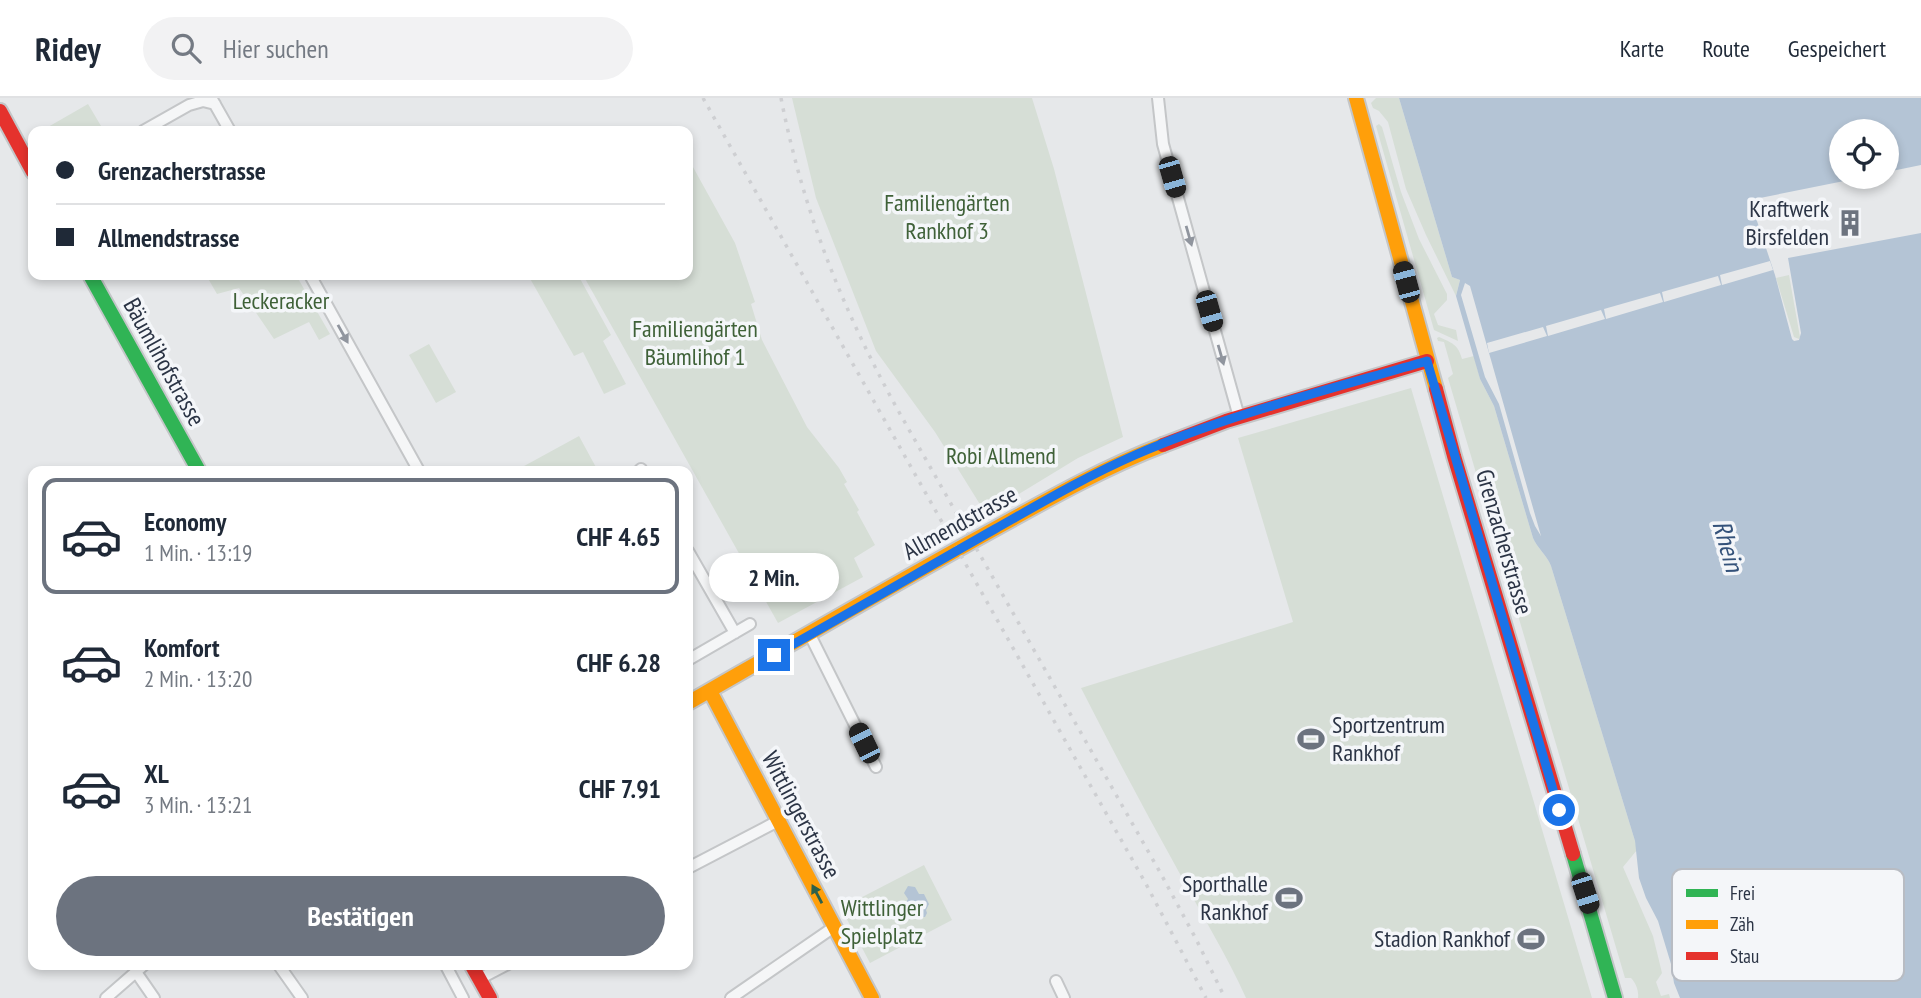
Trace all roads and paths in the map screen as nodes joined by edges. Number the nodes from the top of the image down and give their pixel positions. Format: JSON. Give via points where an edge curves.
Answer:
{"nodes":[{"id":1,"x":1158,"y":98,"type":"edge"},
{"id":2,"x":1356,"y":98,"type":"edge"},
{"id":3,"x":214,"y":101,"type":"edge"},
{"id":4,"x":0,"y":111,"type":"edge"},
{"id":5,"x":152,"y":126,"type":"edge"},
{"id":6,"x":227,"y":126,"type":"edge"},
{"id":7,"x":28,"y":163,"type":"edge"},
{"id":8,"x":93,"y":280,"type":"edge"},
{"id":9,"x":313,"y":280,"type":"edge"},
{"id":10,"x":1427,"y":361,"type":"junction"},
{"id":11,"x":1239,"y":417,"type":"junction"},
{"id":12,"x":196,"y":466,"type":"edge"},
{"id":13,"x":416,"y":466,"type":"edge"},
{"id":14,"x":693,"y":560,"type":"edge"},
{"id":15,"x":750,"y":624,"type":"dead end"},
{"id":16,"x":735,"y":633,"type":"junction"},
{"id":17,"x":810,"y":635,"type":"junction"},
{"id":18,"x":693,"y":657,"type":"edge"},
{"id":19,"x":710,"y":691,"type":"junction"},
{"id":20,"x":693,"y":701,"type":"edge"},
{"id":21,"x":876,"y":767,"type":"dead end"},
{"id":22,"x":778,"y":821,"type":"junction"},
{"id":23,"x":693,"y":866,"type":"edge"},
{"id":24,"x":834,"y":927,"type":"junction"},
{"id":25,"x":138,"y":970,"type":"edge"},
{"id":26,"x":141,"y":970,"type":"edge"},
{"id":27,"x":282,"y":970,"type":"edge"},
{"id":28,"x":447,"y":970,"type":"edge"},
{"id":29,"x":475,"y":970,"type":"edge"},
{"id":30,"x":497,"y":970,"type":"edge"},
{"id":31,"x":480,"y":979,"type":"junction"},
{"id":32,"x":1056,"y":981,"type":"dead end"},
{"id":33,"x":106,"y":998,"type":"edge"},
{"id":34,"x":154,"y":998,"type":"edge"},
{"id":35,"x":302,"y":998,"type":"edge"},
{"id":36,"x":463,"y":998,"type":"edge"},
{"id":37,"x":490,"y":998,"type":"edge"},
{"id":38,"x":731,"y":998,"type":"edge"},
{"id":39,"x":872,"y":998,"type":"edge"},
{"id":40,"x":1065,"y":998,"type":"edge"},
{"id":41,"x":1615,"y":998,"type":"edge"}],
"edges":[{"from":1,"to":11,"type":"street","one_way":true,"via":[[1163,144]]},
{"from":2,"to":10,"type":"main road","name":"Grenzacherstrasse"},
{"from":3,"to":5,"type":"street","via":[[189,105]]},
{"from":3,"to":6,"type":"street"},
{"from":4,"to":7,"type":"main road"},
{"from":8,"to":12,"type":"main road","name":"Bäumlihofstrasse"},
{"from":9,"to":13,"type":"street","one_way":true},
{"from":10,"to":11,"type":"main road","name":"Allmendstrasse"},
{"from":10,"to":41,"type":"main road","name":"Grenzacherstrasse"},
{"from":11,"to":17,"type":"main road","name":"Allmendstrasse","via":[[1084,479]]},
{"from":14,"to":16,"type":"street"},
{"from":15,"to":16,"type":"street"},
{"from":16,"to":18,"type":"street"},
{"from":17,"to":19,"type":"main road","name":"Allmendstrasse"},
{"from":17,"to":21,"type":"street"},
{"from":19,"to":20,"type":"main road","name":"Allmendstrasse"},
{"from":19,"to":22,"type":"main road","name":"Wittlingerstrasse"},
{"from":22,"to":23,"type":"street"},
{"from":24,"to":22,"type":"main road","name":"Wittlingerstrasse","one_way":true},
{"from":24,"to":38,"type":"street"},
{"from":24,"to":39,"type":"main road","name":"Wittlingerstrasse"},
{"from":25,"to":33,"type":"street"},
{"from":26,"to":34,"type":"street"},
{"from":27,"to":35,"type":"street"},
{"from":28,"to":36,"type":"street"},
{"from":29,"to":31,"type":"main road"},
{"from":30,"to":31,"type":"street"},
{"from":31,"to":37,"type":"main road"},
{"from":32,"to":40,"type":"street"}]}
